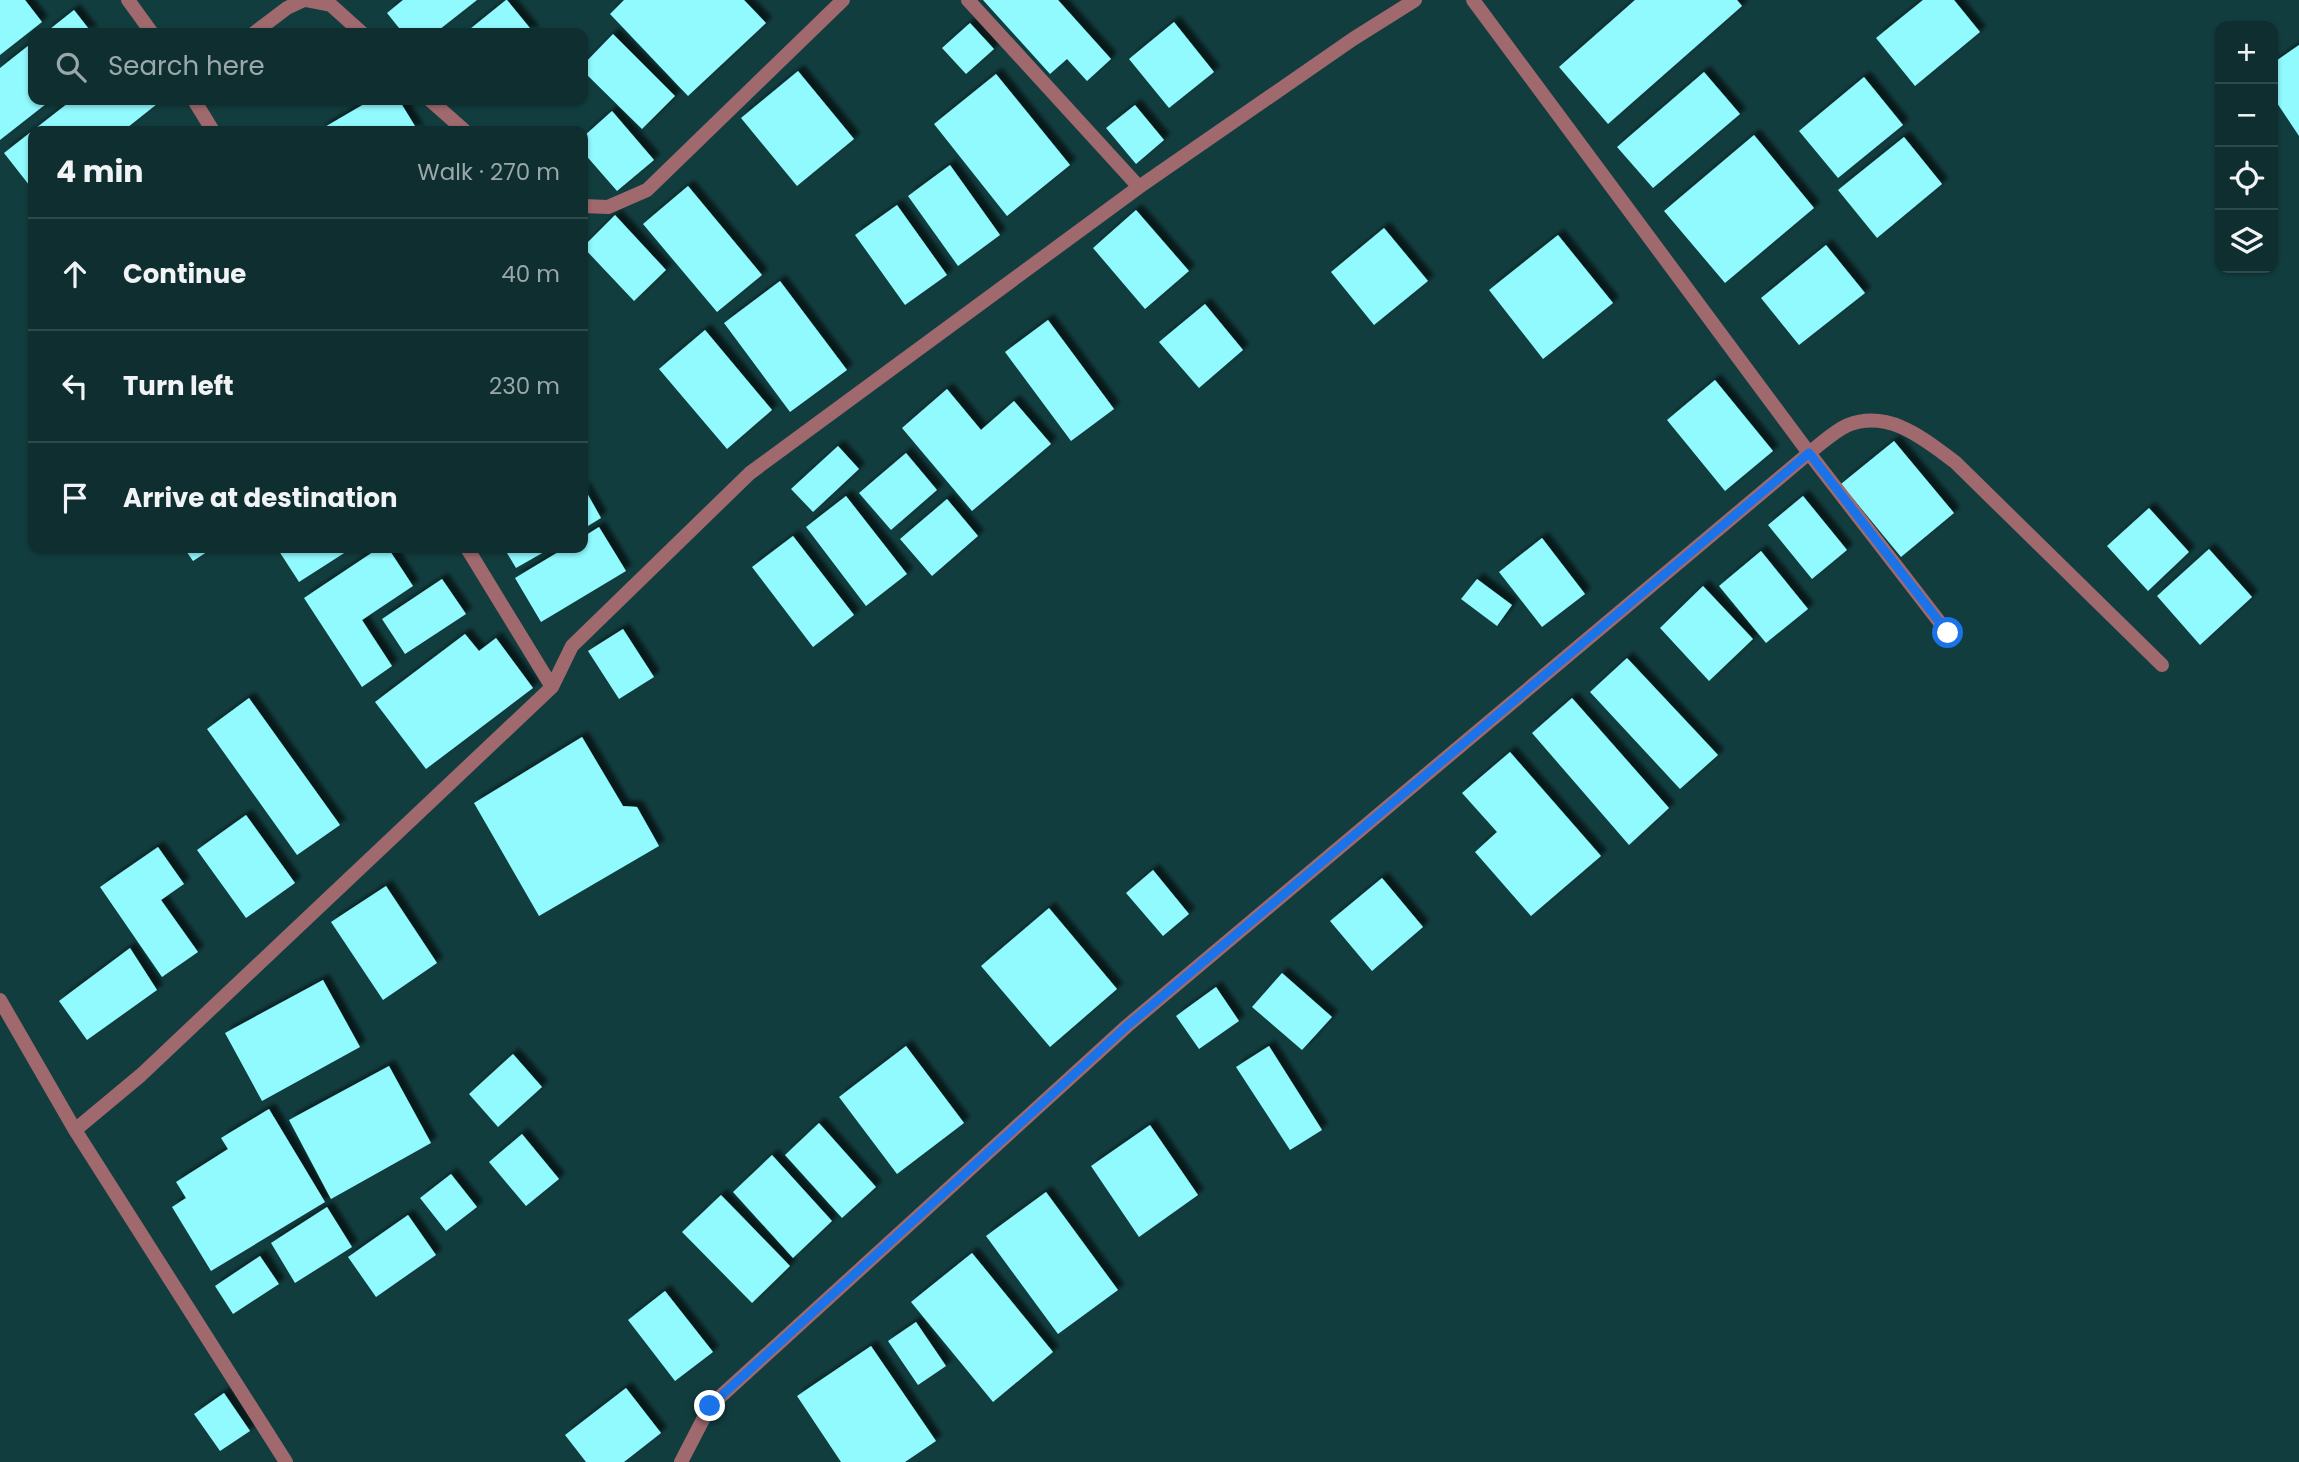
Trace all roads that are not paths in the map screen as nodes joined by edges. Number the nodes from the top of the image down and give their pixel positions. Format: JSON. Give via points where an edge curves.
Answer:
{"nodes":[{"id":1,"x":128,"y":0,"type":"edge"},
{"id":2,"x":304,"y":0,"type":"edge"},
{"id":3,"x":843,"y":0,"type":"edge"},
{"id":4,"x":968,"y":0,"type":"edge"},
{"id":5,"x":1415,"y":0,"type":"edge"},
{"id":6,"x":1473,"y":0,"type":"edge"},
{"id":7,"x":148,"y":28,"type":"edge"},
{"id":8,"x":261,"y":28,"type":"edge"},
{"id":9,"x":356,"y":28,"type":"edge"},
{"id":10,"x":197,"y":105,"type":"edge"},
{"id":11,"x":436,"y":105,"type":"edge"},
{"id":12,"x":210,"y":126,"type":"edge"},
{"id":13,"x":460,"y":126,"type":"edge"},
{"id":14,"x":1139,"y":187,"type":"junction"},
{"id":15,"x":588,"y":206,"type":"edge"},
{"id":16,"x":1809,"y":453,"type":"junction"},
{"id":17,"x":470,"y":553,"type":"edge"},
{"id":18,"x":1948,"y":633,"type":"dead end"},
{"id":19,"x":2162,"y":665,"type":"dead end"},
{"id":20,"x":552,"y":687,"type":"junction"},
{"id":21,"x":0,"y":1000,"type":"edge"},
{"id":22,"x":75,"y":1130,"type":"junction"},
{"id":23,"x":286,"y":1462,"type":"edge"},
{"id":24,"x":681,"y":1462,"type":"edge"}],
"edges":[{"from":1,"to":7,"type":"street"},
{"from":2,"to":8,"type":"street"},
{"from":2,"to":9,"type":"street","via":[[331,5]]},
{"from":3,"to":15,"type":"street","via":[[647,190],[608,207]]},
{"from":4,"to":14,"type":"street"},
{"from":5,"to":14,"type":"street"},
{"from":6,"to":16,"type":"street"},
{"from":10,"to":12,"type":"street"},
{"from":11,"to":13,"type":"street"},
{"from":14,"to":20,"type":"street","via":[[750,473],[572,646]]},
{"from":16,"to":18,"type":"street"},
{"from":16,"to":19,"type":"street","via":[[1846,426],[1869,419],[1922,437],[1955,463]]},
{"from":16,"to":24,"type":"street","via":[[1127,1026],[710,1406]]},
{"from":17,"to":20,"type":"street"},
{"from":20,"to":22,"type":"street","via":[[141,1075]]},
{"from":21,"to":22,"type":"street"},
{"from":22,"to":23,"type":"street"}]}
